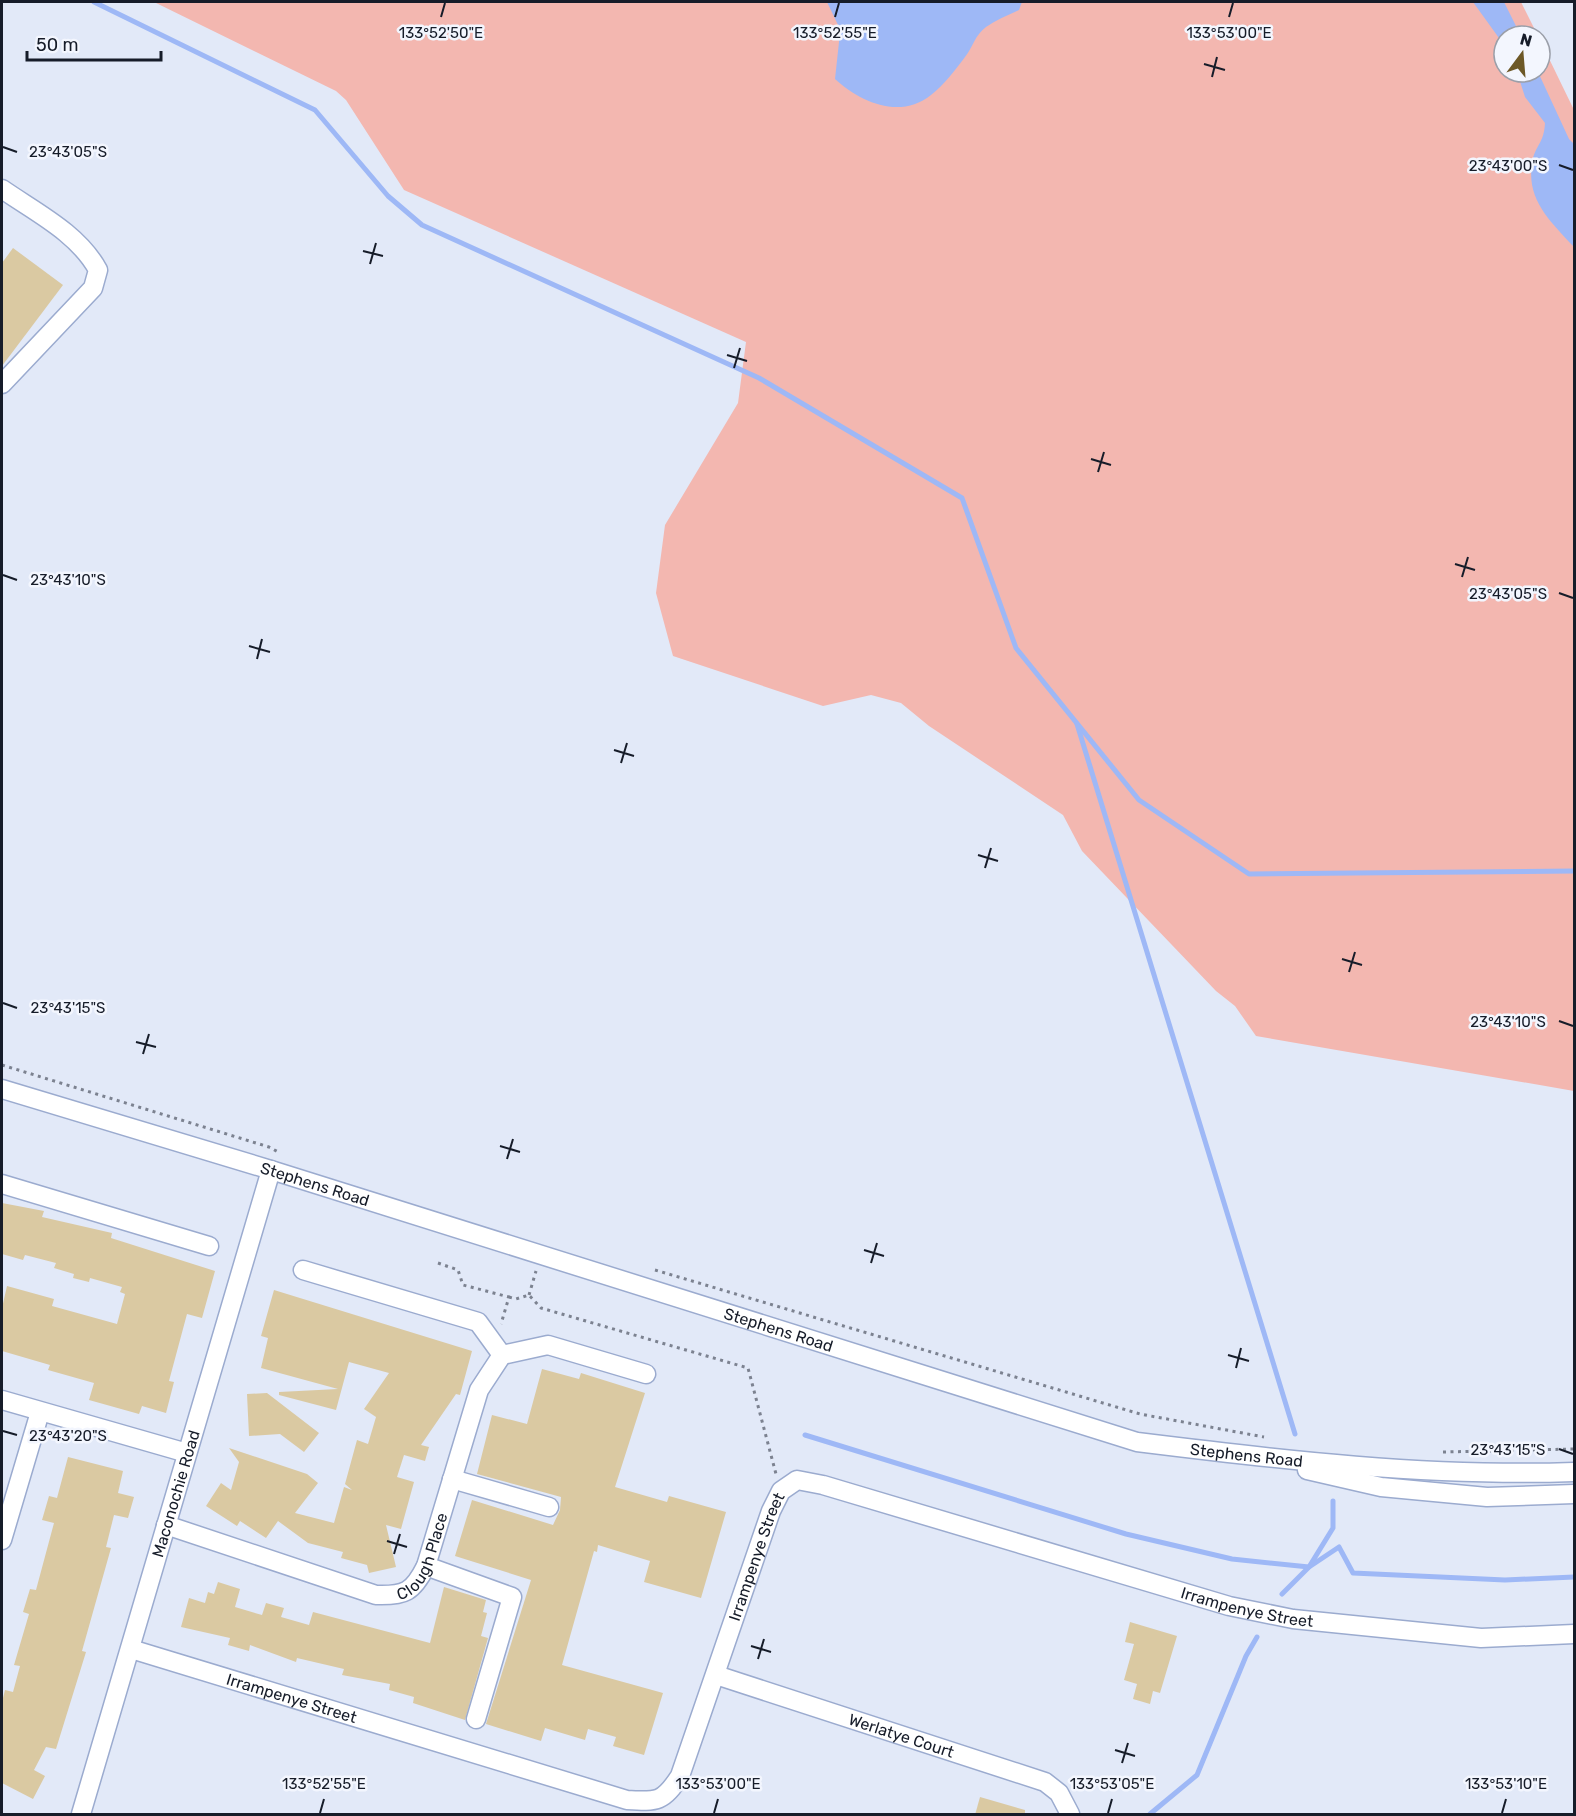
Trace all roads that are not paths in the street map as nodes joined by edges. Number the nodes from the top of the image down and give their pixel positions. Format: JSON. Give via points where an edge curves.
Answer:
{"nodes":[{"id":1,"x":2,"y":189,"type":"edge"},
{"id":2,"x":2,"y":384,"type":"edge"},
{"id":3,"x":2,"y":1089,"type":"edge"},
{"id":4,"x":271,"y":1170,"type":"junction"},
{"id":5,"x":2,"y":1184,"type":"edge"},
{"id":6,"x":209,"y":1246,"type":"dead end"},
{"id":7,"x":303,"y":1270,"type":"dead end"},
{"id":8,"x":502,"y":1355,"type":"junction"},
{"id":9,"x":646,"y":1374,"type":"dead end"},
{"id":10,"x":2,"y":1400,"type":"edge"},
{"id":11,"x":40,"y":1412,"type":"junction"},
{"id":12,"x":187,"y":1453,"type":"junction"},
{"id":13,"x":1256,"y":1457,"type":"junction"},
{"id":14,"x":1575,"y":1472,"type":"edge"},
{"id":15,"x":452,"y":1479,"type":"junction"},
{"id":16,"x":1575,"y":1494,"type":"edge"},
{"id":17,"x":549,"y":1507,"type":"dead end"},
{"id":18,"x":166,"y":1525,"type":"junction"},
{"id":19,"x":2,"y":1540,"type":"edge"},
{"id":20,"x":426,"y":1566,"type":"junction"},
{"id":21,"x":1575,"y":1634,"type":"edge"},
{"id":22,"x":131,"y":1649,"type":"junction"},
{"id":23,"x":716,"y":1675,"type":"junction"},
{"id":24,"x":476,"y":1719,"type":"dead end"},
{"id":25,"x":81,"y":1815,"type":"edge"},
{"id":26,"x":1070,"y":1815,"type":"edge"}],
"edges":[{"from":1,"to":2,"type":"street","via":[[75,240],[88,252],[98,270],[93,288]]},
{"from":3,"to":4,"type":"street","name":"Stephens Road"},
{"from":4,"to":12,"type":"street","name":"Maconochie Road"},
{"from":4,"to":13,"type":"street","name":"Stephens Road","via":[[1137,1442]]},
{"from":5,"to":6,"type":"street"},
{"from":7,"to":8,"type":"street","via":[[478,1322]]},
{"from":8,"to":9,"type":"street","via":[[548,1345]]},
{"from":8,"to":15,"type":"street","name":"Clough Place","via":[[479,1390]]},
{"from":10,"to":11,"type":"street"},
{"from":11,"to":12,"type":"street"},
{"from":11,"to":19,"type":"street"},
{"from":12,"to":18,"type":"street","name":"Maconochie Road"},
{"from":13,"to":14,"type":"street","name":"Stephens Road","via":[[1498,1475]]},
{"from":13,"to":16,"type":"street","via":[[1380,1487],[1487,1497]]},
{"from":15,"to":17,"type":"street"},
{"from":15,"to":20,"type":"street","name":"Clough Place"},
{"from":18,"to":20,"type":"street","name":"Clough Place","via":[[376,1595],[395,1596],[409,1590]]},
{"from":18,"to":22,"type":"street","name":"Maconochie Road"},
{"from":20,"to":24,"type":"street","via":[[512,1597]]},
{"from":21,"to":23,"type":"street","name":"Irrampenye Street","via":[[1481,1638],[1293,1619],[1229,1606],[797,1480],[781,1491],[771,1511]]},
{"from":22,"to":23,"type":"street","name":"Irrampenye Street","via":[[627,1800],[654,1802],[668,1794],[680,1776]]},
{"from":22,"to":25,"type":"street","name":"Maconochie Road"},
{"from":23,"to":26,"type":"street","name":"Werlatye Court","via":[[1045,1782],[1059,1793]]}]}
